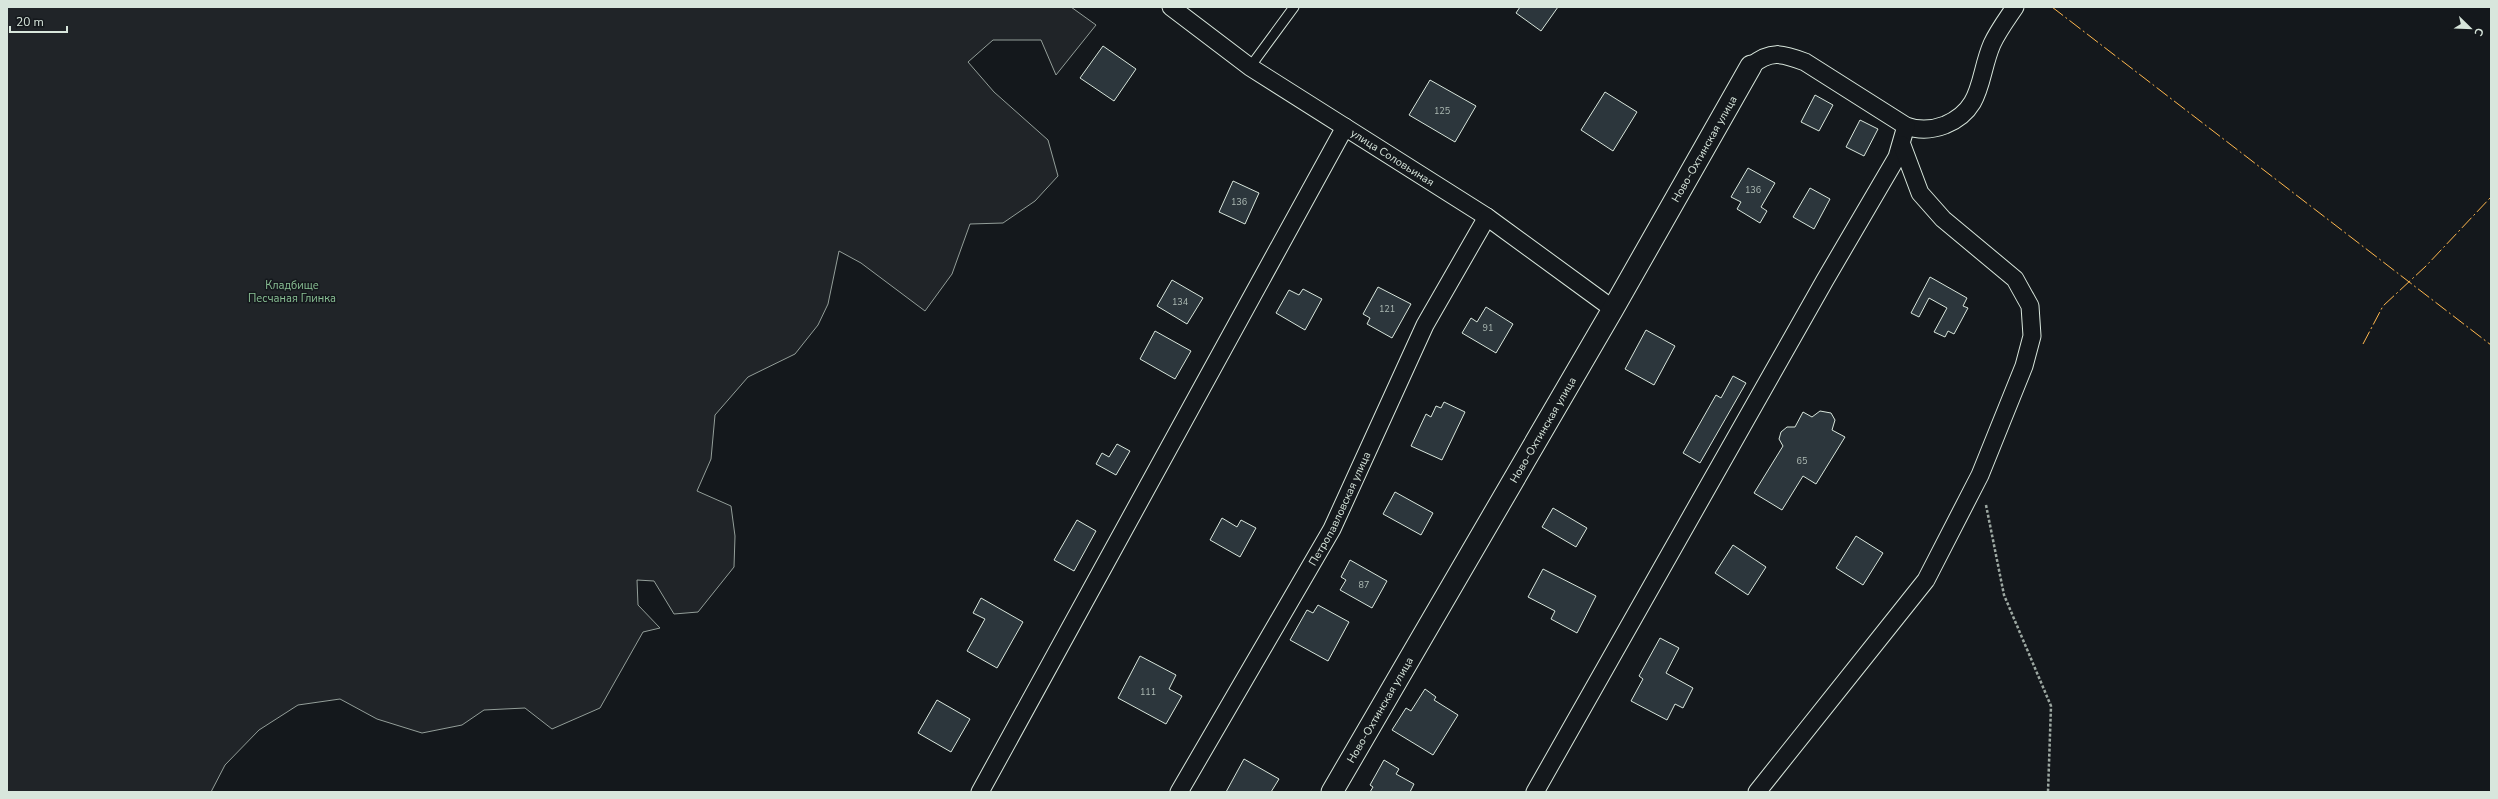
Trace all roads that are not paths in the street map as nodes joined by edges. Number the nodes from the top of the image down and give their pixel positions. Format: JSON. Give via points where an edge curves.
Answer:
{"nodes":[{"id":1,"x":1171,"y":7,"type":"edge"},
{"id":2,"x":1294,"y":7,"type":"edge"},
{"id":3,"x":2015,"y":7,"type":"edge"},
{"id":4,"x":1250,"y":66,"type":"junction"},
{"id":5,"x":1751,"y":66,"type":"joint"},
{"id":6,"x":1906,"y":126,"type":"junction"},
{"id":7,"x":1345,"y":127,"type":"junction"},
{"id":8,"x":1902,"y":145,"type":"junction"},
{"id":9,"x":1487,"y":217,"type":"junction"},
{"id":10,"x":1613,"y":309,"type":"junction"},
{"id":11,"x":980,"y":792,"type":"edge"},
{"id":12,"x":1179,"y":792,"type":"edge"},
{"id":13,"x":1332,"y":792,"type":"edge"},
{"id":14,"x":1535,"y":792,"type":"edge"},
{"id":15,"x":1757,"y":792,"type":"edge"}],
"edges":[{"from":1,"to":4,"type":"street","name":"улица Соловьиная"},
{"from":2,"to":4,"type":"lane"},
{"from":3,"to":6,"type":"street","via":[[1992,44],[1980,86],[1970,109],[1953,122],[1935,129],[1918,130]]},
{"from":4,"to":7,"type":"street","name":"улица Соловьиная"},
{"from":5,"to":6,"type":"street","via":[[1762,56],[1774,54],[1805,62]]},
{"from":5,"to":10,"type":"street","name":"Ново-Охтинская улица"},
{"from":6,"to":8,"type":"street"},
{"from":7,"to":9,"type":"street","name":"улица Соловьиная"},
{"from":7,"to":11,"type":"street"},
{"from":8,"to":14,"type":"street"},
{"from":8,"to":15,"type":"street","via":[[1920,193],[1943,219],[2015,279],[2030,306],[2032,336],[2024,366],[1980,475],[1926,580]]},
{"from":9,"to":10,"type":"street","name":"улица Соловьиная"},
{"from":9,"to":12,"type":"street","name":"Петропавловская улица","via":[[1425,325],[1332,530]]},
{"from":10,"to":13,"type":"street","name":"Ново-Охтинская улица"}]}
